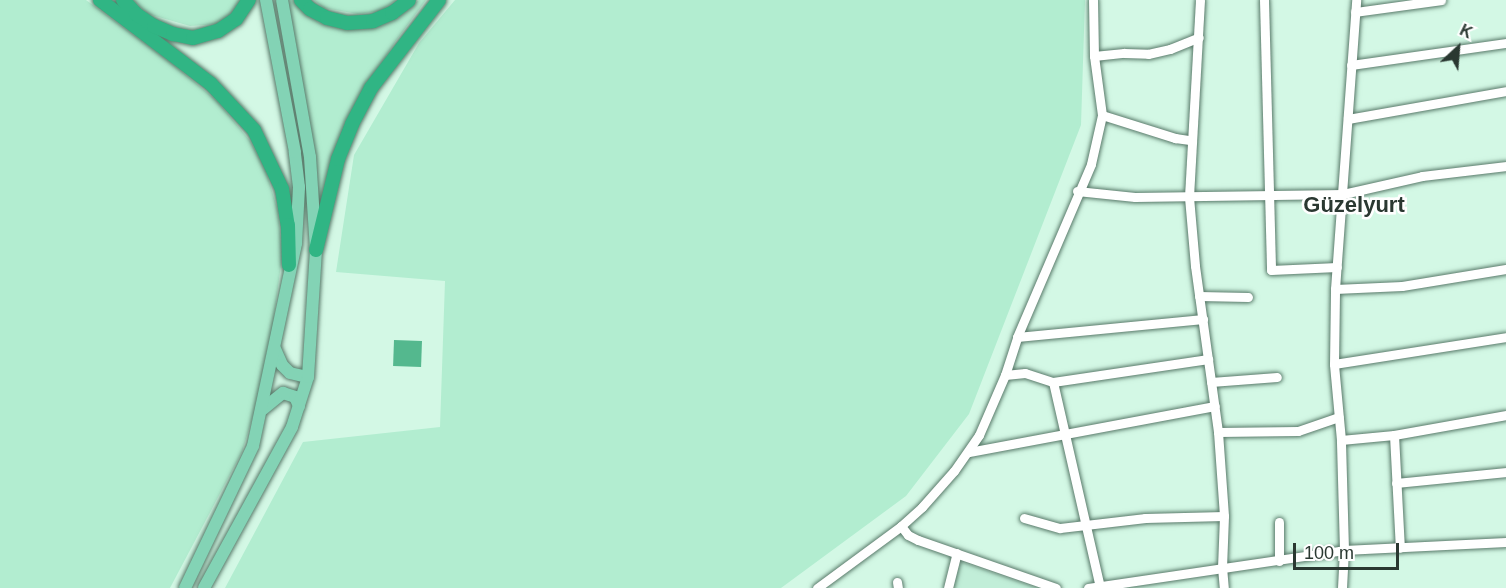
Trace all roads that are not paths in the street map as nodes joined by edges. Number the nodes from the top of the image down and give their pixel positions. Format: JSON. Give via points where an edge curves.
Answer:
{"nodes":[{"id":1,"x":100,"y":0,"type":"edge"},
{"id":2,"x":123,"y":0,"type":"edge"},
{"id":3,"x":249,"y":0,"type":"edge"},
{"id":4,"x":266,"y":0,"type":"edge"},
{"id":5,"x":282,"y":0,"type":"edge"},
{"id":6,"x":301,"y":0,"type":"edge"},
{"id":7,"x":409,"y":0,"type":"edge"},
{"id":8,"x":439,"y":0,"type":"edge"},
{"id":9,"x":1093,"y":0,"type":"edge"},
{"id":10,"x":1200,"y":0,"type":"edge"},
{"id":11,"x":1264,"y":0,"type":"edge"},
{"id":12,"x":1356,"y":0,"type":"edge"},
{"id":13,"x":1441,"y":0,"type":"edge"},
{"id":14,"x":1355,"y":12,"type":"junction"},
{"id":15,"x":1199,"y":37,"type":"junction"},
{"id":16,"x":1506,"y":43,"type":"edge"},
{"id":17,"x":1094,"y":56,"type":"junction"},
{"id":18,"x":1351,"y":65,"type":"junction"},
{"id":19,"x":1506,"y":91,"type":"edge"},
{"id":20,"x":1102,"y":115,"type":"junction"},
{"id":21,"x":1348,"y":119,"type":"junction"},
{"id":22,"x":1190,"y":140,"type":"junction"},
{"id":23,"x":1506,"y":166,"type":"edge"},
{"id":24,"x":1077,"y":191,"type":"junction"},
{"id":25,"x":1268,"y":194,"type":"junction"},
{"id":26,"x":1342,"y":194,"type":"junction"},
{"id":27,"x":1189,"y":197,"type":"junction"},
{"id":28,"x":316,"y":250,"type":"junction"},
{"id":29,"x":290,"y":265,"type":"junction"},
{"id":30,"x":1336,"y":267,"type":"junction"},
{"id":31,"x":1506,"y":269,"type":"edge"},
{"id":32,"x":1335,"y":289,"type":"junction"},
{"id":33,"x":1199,"y":296,"type":"junction"},
{"id":34,"x":1248,"y":297,"type":"dead end"},
{"id":35,"x":1203,"y":319,"type":"junction"},
{"id":36,"x":1017,"y":337,"type":"junction"},
{"id":37,"x":1506,"y":337,"type":"edge"},
{"id":38,"x":275,"y":349,"type":"junction"},
{"id":39,"x":1209,"y":359,"type":"junction"},
{"id":40,"x":1334,"y":364,"type":"junction"},
{"id":41,"x":1005,"y":375,"type":"junction"},
{"id":42,"x":308,"y":377,"type":"junction"},
{"id":43,"x":1277,"y":377,"type":"dead end"},
{"id":44,"x":1053,"y":382,"type":"junction"},
{"id":45,"x":1212,"y":382,"type":"junction"},
{"id":46,"x":299,"y":406,"type":"junction"},
{"id":47,"x":1215,"y":406,"type":"junction"},
{"id":48,"x":262,"y":409,"type":"junction"},
{"id":49,"x":1506,"y":415,"type":"edge"},
{"id":50,"x":1339,"y":417,"type":"junction"},
{"id":51,"x":1218,"y":432,"type":"junction"},
{"id":52,"x":1064,"y":435,"type":"junction"},
{"id":53,"x":1394,"y":435,"type":"junction"},
{"id":54,"x":1341,"y":440,"type":"junction"},
{"id":55,"x":969,"y":452,"type":"junction"},
{"id":56,"x":1506,"y":472,"type":"edge"},
{"id":57,"x":1396,"y":483,"type":"junction"},
{"id":58,"x":1224,"y":516,"type":"junction"},
{"id":59,"x":1024,"y":518,"type":"dead end"},
{"id":60,"x":1279,"y":522,"type":"dead end"},
{"id":61,"x":901,"y":526,"type":"junction"},
{"id":62,"x":1086,"y":526,"type":"junction"},
{"id":63,"x":1506,"y":542,"type":"edge"},
{"id":64,"x":1400,"y":548,"type":"junction"},
{"id":65,"x":1344,"y":550,"type":"junction"},
{"id":66,"x":957,"y":553,"type":"junction"},
{"id":67,"x":1279,"y":561,"type":"junction"},
{"id":68,"x":1222,"y":567,"type":"junction"},
{"id":69,"x":1099,"y":587,"type":"edge"},
{"id":70,"x":185,"y":588,"type":"edge"},
{"id":71,"x":204,"y":588,"type":"edge"},
{"id":72,"x":817,"y":588,"type":"edge"},
{"id":73,"x":948,"y":588,"type":"edge"},
{"id":74,"x":1056,"y":588,"type":"edge"},
{"id":75,"x":1088,"y":588,"type":"edge"},
{"id":76,"x":1224,"y":588,"type":"edge"},
{"id":77,"x":1342,"y":588,"type":"edge"}],
"edges":[{"from":1,"to":29,"type":"highway","via":[[211,84],[254,130],[282,189]]},
{"from":2,"to":3,"type":"highway","via":[[154,26],[193,38],[218,31],[237,19]]},
{"from":4,"to":29,"type":"main road","via":[[296,152],[299,187],[296,243]]},
{"from":5,"to":28,"type":"main road","via":[[310,157]]},
{"from":6,"to":7,"type":"highway","via":[[327,18],[347,23],[373,21]]},
{"from":8,"to":28,"type":"highway","via":[[371,88],[352,124],[335,169]]},
{"from":9,"to":17,"type":"street"},
{"from":10,"to":15,"type":"street"},
{"from":11,"to":25,"type":"street"},
{"from":12,"to":14,"type":"street"},
{"from":13,"to":14,"type":"street"},
{"from":14,"to":18,"type":"street"},
{"from":15,"to":17,"type":"street","via":[[1148,54]]},
{"from":15,"to":22,"type":"street"},
{"from":16,"to":18,"type":"street"},
{"from":17,"to":20,"type":"street"},
{"from":18,"to":21,"type":"street"},
{"from":19,"to":21,"type":"street"},
{"from":20,"to":22,"type":"street"},
{"from":20,"to":24,"type":"street","via":[[1090,164]]},
{"from":21,"to":26,"type":"street"},
{"from":22,"to":27,"type":"street"},
{"from":23,"to":26,"type":"street","via":[[1422,176]]},
{"from":24,"to":27,"type":"street"},
{"from":24,"to":36,"type":"street"},
{"from":25,"to":26,"type":"street"},
{"from":25,"to":27,"type":"street"},
{"from":25,"to":30,"type":"street","via":[[1271,270]]},
{"from":26,"to":30,"type":"street"},
{"from":27,"to":33,"type":"street"},
{"from":28,"to":42,"type":"main road"},
{"from":29,"to":38,"type":"main road"},
{"from":30,"to":32,"type":"street"},
{"from":31,"to":32,"type":"street","via":[[1402,286]]},
{"from":32,"to":40,"type":"street"},
{"from":33,"to":34,"type":"street"},
{"from":33,"to":35,"type":"street"},
{"from":35,"to":36,"type":"street"},
{"from":35,"to":39,"type":"street"},
{"from":36,"to":41,"type":"street"},
{"from":37,"to":40,"type":"street"},
{"from":38,"to":42,"type":"main road","via":[[290,373]]},
{"from":38,"to":48,"type":"main road"},
{"from":39,"to":44,"type":"street"},
{"from":39,"to":45,"type":"street"},
{"from":40,"to":50,"type":"street"},
{"from":41,"to":44,"type":"street","via":[[1025,373]]},
{"from":41,"to":55,"type":"street"},
{"from":42,"to":46,"type":"main road"},
{"from":43,"to":45,"type":"street"},
{"from":44,"to":52,"type":"street"},
{"from":45,"to":47,"type":"street"},
{"from":46,"to":48,"type":"main road","via":[[295,397],[283,393]]},
{"from":46,"to":71,"type":"main road","via":[[278,455]]},
{"from":47,"to":51,"type":"street"},
{"from":47,"to":52,"type":"street"},
{"from":48,"to":70,"type":"main road","via":[[253,446]]},
{"from":49,"to":53,"type":"street"},
{"from":50,"to":51,"type":"street","via":[[1298,431]]},
{"from":50,"to":54,"type":"street"},
{"from":51,"to":58,"type":"street"},
{"from":52,"to":55,"type":"street"},
{"from":52,"to":62,"type":"street"},
{"from":53,"to":54,"type":"street"},
{"from":53,"to":57,"type":"street"},
{"from":54,"to":65,"type":"street"},
{"from":55,"to":61,"type":"street"},
{"from":56,"to":57,"type":"street"},
{"from":57,"to":64,"type":"street"},
{"from":58,"to":62,"type":"street","via":[[1145,518]]},
{"from":58,"to":68,"type":"street"},
{"from":59,"to":62,"type":"street","via":[[1060,528]]},
{"from":60,"to":67,"type":"street"},
{"from":61,"to":66,"type":"street","via":[[918,540]]},
{"from":61,"to":72,"type":"street"},
{"from":62,"to":69,"type":"street"},
{"from":63,"to":64,"type":"street"},
{"from":64,"to":65,"type":"street"},
{"from":65,"to":67,"type":"street"},
{"from":65,"to":77,"type":"street"},
{"from":66,"to":73,"type":"street"},
{"from":66,"to":74,"type":"street"},
{"from":67,"to":68,"type":"street"},
{"from":68,"to":69,"type":"street"},
{"from":68,"to":76,"type":"street"},
{"from":69,"to":75,"type":"street"}]}
